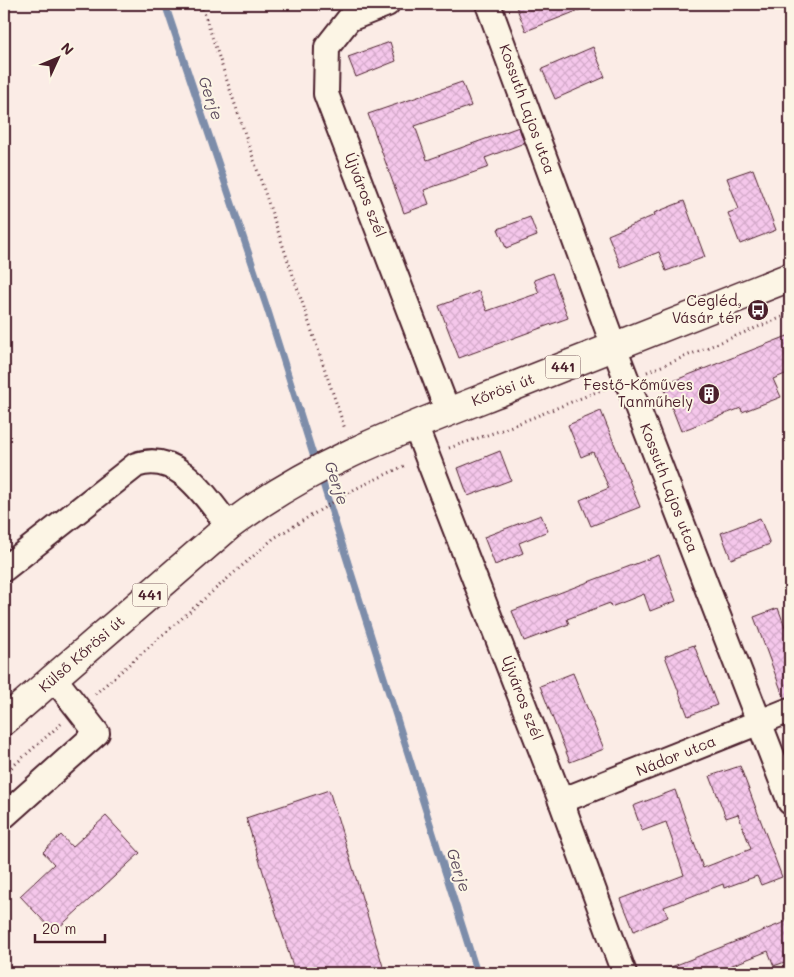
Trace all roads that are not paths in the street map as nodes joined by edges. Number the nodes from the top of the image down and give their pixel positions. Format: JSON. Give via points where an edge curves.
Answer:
{"nodes":[{"id":1,"x":387,"y":4,"type":"edge"},
{"id":2,"x":488,"y":4,"type":"edge"},
{"id":3,"x":790,"y":278,"type":"edge"},
{"id":4,"x":614,"y":347,"type":"junction"},
{"id":5,"x":448,"y":412,"type":"junction"},
{"id":6,"x":415,"y":425,"type":"junction"},
{"id":7,"x":302,"y":477,"type":"joint"},
{"id":8,"x":229,"y":526,"type":"junction"},
{"id":9,"x":4,"y":569,"type":"edge"},
{"id":10,"x":54,"y":678,"type":"junction"},
{"id":11,"x":790,"y":710,"type":"edge"},
{"id":12,"x":4,"y":721,"type":"edge"},
{"id":13,"x":760,"y":722,"type":"junction"},
{"id":14,"x":561,"y":801,"type":"junction"},
{"id":15,"x":790,"y":802,"type":"edge"},
{"id":16,"x":4,"y":816,"type":"edge"},
{"id":17,"x":624,"y":973,"type":"edge"}],
"edges":[{"from":1,"to":5,"type":"street","name":"Újváros szél","via":[[349,19],[327,47],[326,94]]},
{"from":2,"to":4,"type":"street","name":"Kossuth Lajos utca"},
{"from":3,"to":4,"type":"main road","name":"Kőrösi út","number":"441"},
{"from":4,"to":5,"type":"main road","name":"Kőrösi út","number":"441"},
{"from":4,"to":13,"type":"street","name":"Kossuth Lajos utca"},
{"from":5,"to":6,"type":"main road","name":"Kőrösi út","number":"441"},
{"from":6,"to":7,"type":"main road","name":"Kőrösi út","number":"441"},
{"from":6,"to":14,"type":"street","name":"Újváros szél"},
{"from":7,"to":8,"type":"main road","name":"Külső Kőrösi út","number":"441","via":[[260,502]]},
{"from":8,"to":9,"type":"street","via":[[193,480],[172,466],[147,461],[136,465]]},
{"from":8,"to":10,"type":"main road","name":"Külső Kőrösi út","number":"441"},
{"from":10,"to":12,"type":"main road","name":"Külső Kőrösi út","number":"441"},
{"from":10,"to":16,"type":"street","via":[[97,733]]},
{"from":11,"to":13,"type":"street","name":"Nádor utca"},
{"from":13,"to":14,"type":"street","name":"Nádor utca"},
{"from":13,"to":15,"type":"street","name":"Kossuth Lajos utca"},
{"from":14,"to":17,"type":"street","name":"Újváros szél"}]}
